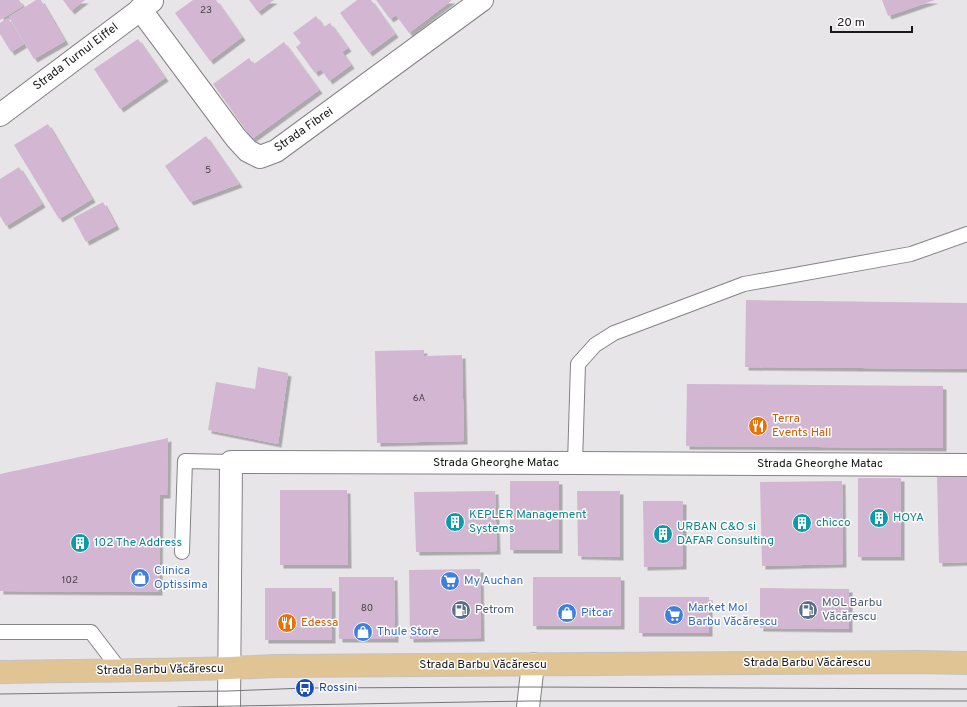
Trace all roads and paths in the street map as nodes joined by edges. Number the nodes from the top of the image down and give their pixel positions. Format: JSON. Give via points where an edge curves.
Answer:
{"nodes":[{"id":1,"x":482,"y":0,"type":"edge"},
{"id":2,"x":146,"y":4,"type":"edge"},
{"id":3,"x":0,"y":115,"type":"edge"},
{"id":4,"x":967,"y":234,"type":"edge"},
{"id":5,"x":231,"y":462,"type":"junction"},
{"id":6,"x":575,"y":463,"type":"junction"},
{"id":7,"x":967,"y":465,"type":"edge"},
{"id":8,"x":182,"y":552,"type":"dead end"},
{"id":9,"x":0,"y":632,"type":"edge"},
{"id":10,"x":967,"y":663,"type":"edge"},
{"id":11,"x":533,"y":664,"type":"junction"},
{"id":12,"x":230,"y":669,"type":"junction"},
{"id":13,"x":120,"y":670,"type":"junction"},
{"id":14,"x":0,"y":672,"type":"edge"},
{"id":15,"x":229,"y":707,"type":"edge"},
{"id":16,"x":528,"y":707,"type":"edge"}],
"edges":[{"from":1,"to":2,"type":"street","name":"Strada Fibrei","via":[[276,151],[260,157],[248,151],[236,138]]},
{"from":2,"to":3,"type":"street","name":"Strada Turnul Eiffel"},
{"from":4,"to":6,"type":"lane","via":[[912,254],[744,284],[614,333],[595,345],[578,364]]},
{"from":5,"to":6,"type":"street","name":"Strada Gheorghe Matac"},
{"from":5,"to":8,"type":"lane","via":[[185,461]]},
{"from":5,"to":12,"type":"street"},
{"from":6,"to":7,"type":"street","name":"Strada Gheorghe Matac"},
{"from":9,"to":13,"type":"lane","via":[[91,632]]},
{"from":10,"to":11,"type":"main road","name":"Strada Barbu Văcărescu"},
{"from":11,"to":12,"type":"main road","name":"Strada Barbu Văcărescu","via":[[276,666]]},
{"from":11,"to":16,"type":"street"},
{"from":12,"to":13,"type":"main road","name":"Strada Barbu Văcărescu"},
{"from":12,"to":15,"type":"street"},
{"from":13,"to":14,"type":"main road","name":"Strada Barbu Văcărescu"}]}
